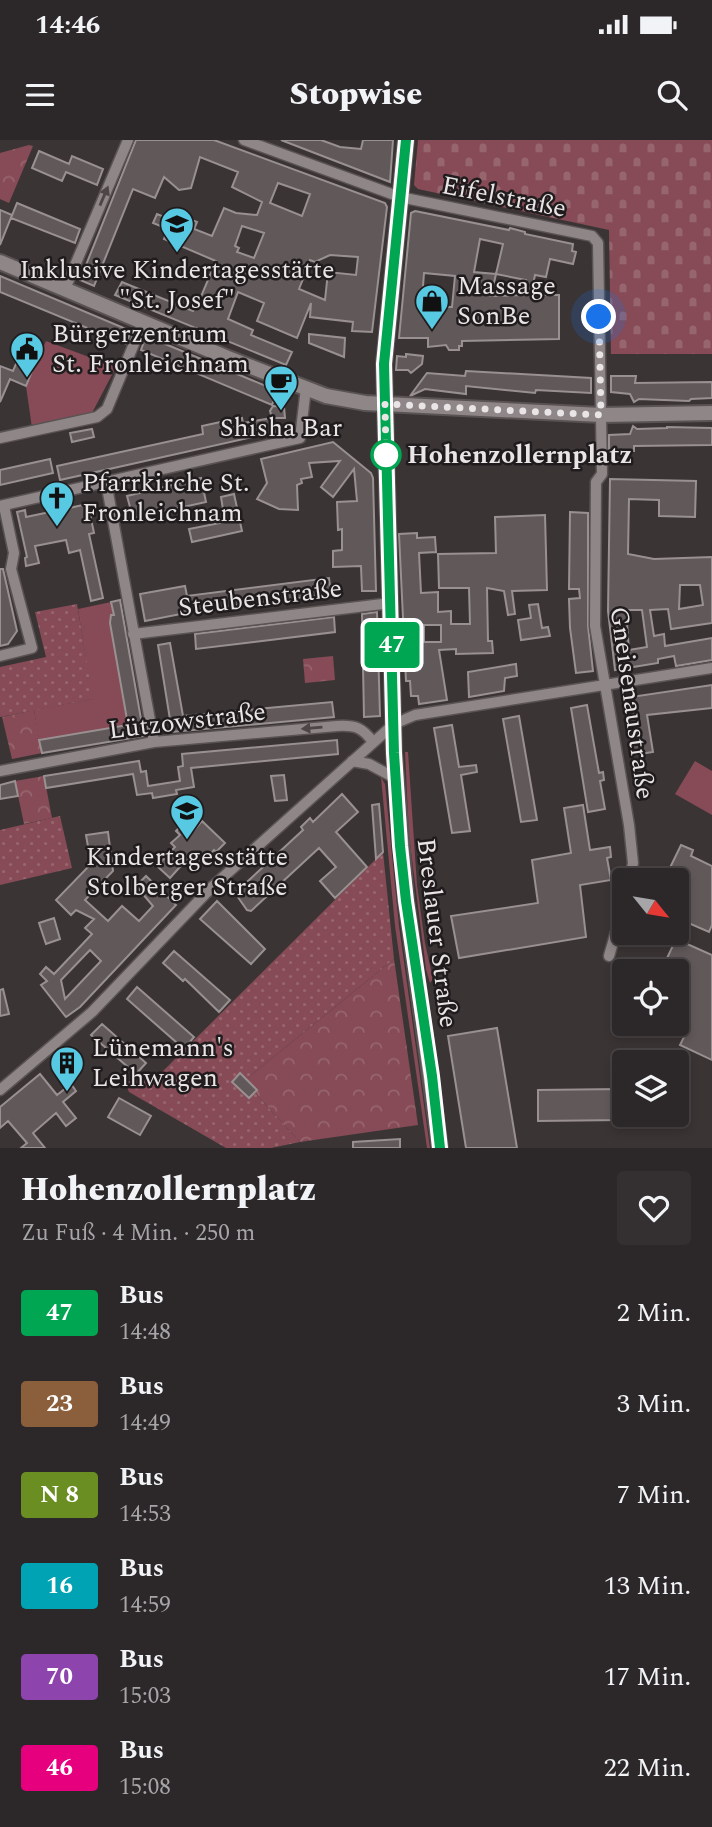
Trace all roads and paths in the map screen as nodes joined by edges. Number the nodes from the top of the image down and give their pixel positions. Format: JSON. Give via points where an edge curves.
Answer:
{"nodes":[{"id":1,"x":128,"y":140,"type":"edge"},
{"id":2,"x":244,"y":140,"type":"edge"},
{"id":3,"x":406,"y":140,"type":"edge"},
{"id":4,"x":400,"y":197,"type":"junction"},
{"id":5,"x":596,"y":239,"type":"joint"},
{"id":6,"x":0,"y":262,"type":"edge"},
{"id":7,"x":65,"y":289,"type":"junction"},
{"id":8,"x":143,"y":322,"type":"junction"},
{"id":9,"x":306,"y":388,"type":"junction"},
{"id":10,"x":385,"y":404,"type":"junction"},
{"id":11,"x":712,"y":414,"type":"edge"},
{"id":12,"x":601,"y":415,"type":"junction"},
{"id":13,"x":0,"y":438,"type":"edge"},
{"id":14,"x":106,"y":482,"type":"junction"},
{"id":15,"x":2,"y":506,"type":"edge"},
{"id":16,"x":391,"y":603,"type":"junction"},
{"id":17,"x":133,"y":634,"type":"junction"},
{"id":18,"x":0,"y":656,"type":"edge"},
{"id":19,"x":712,"y":668,"type":"edge"},
{"id":20,"x":604,"y":685,"type":"junction"},
{"id":21,"x":394,"y":724,"type":"junction"},
{"id":22,"x":154,"y":742,"type":"junction"},
{"id":23,"x":373,"y":742,"type":"junction"},
{"id":24,"x":352,"y":761,"type":"junction"},
{"id":25,"x":0,"y":771,"type":"edge"},
{"id":26,"x":395,"y":778,"type":"junction"},
{"id":27,"x":632,"y":868,"type":"edge"},
{"id":28,"x":612,"y":945,"type":"edge"},
{"id":29,"x":609,"y":956,"type":"dead end"},
{"id":30,"x":0,"y":1090,"type":"edge"},
{"id":31,"x":440,"y":1148,"type":"edge"}],
"edges":[{"from":7,"to":1,"type":"street","one_way":true},
{"from":2,"to":4,"type":"street","name":"Eifelstraße"},
{"from":3,"to":4,"type":"main road","name":"Breslauer Straße"},
{"from":4,"to":5,"type":"street","name":"Eifelstraße"},
{"from":4,"to":10,"type":"main road","name":"Breslauer Straße","via":[[386,336]]},
{"from":5,"to":12,"type":"street","name":"Gneisenaustraße"},
{"from":6,"to":7,"type":"main road"},
{"from":7,"to":8,"type":"main road"},
{"from":8,"to":9,"type":"main road"},
{"from":8,"to":13,"type":"street","via":[[103,413]]},
{"from":9,"to":10,"type":"main road","via":[[334,398]]},
{"from":9,"to":14,"type":"street","via":[[300,438]]},
{"from":10,"to":12,"type":"main road"},
{"from":10,"to":16,"type":"main road","name":"Breslauer Straße"},
{"from":11,"to":12,"type":"main road"},
{"from":12,"to":20,"type":"street","name":"Gneisenaustraße","via":[[595,626]]},
{"from":14,"to":15,"type":"street"},
{"from":14,"to":17,"type":"street"},
{"from":15,"to":18,"type":"street","via":[[14,552],[11,569],[32,649]]},
{"from":16,"to":17,"type":"street","name":"Steubenstraße"},
{"from":16,"to":21,"type":"main road","name":"Breslauer Straße"},
{"from":17,"to":22,"type":"street"},
{"from":19,"to":20,"type":"street"},
{"from":20,"to":21,"type":"street","via":[[415,715]]},
{"from":20,"to":27,"type":"street","name":"Gneisenaustraße"},
{"from":21,"to":23,"type":"street"},
{"from":21,"to":26,"type":"main road","name":"Breslauer Straße"},
{"from":23,"to":22,"type":"street","name":"Lützowstraße","one_way":true,"via":[[354,725]]},
{"from":22,"to":25,"type":"street","name":"Lützowstraße"},
{"from":23,"to":24,"type":"street"},
{"from":24,"to":26,"type":"street"},
{"from":24,"to":30,"type":"street","via":[[212,887],[92,1012]]},
{"from":26,"to":31,"type":"main road","name":"Breslauer Straße","via":[[406,901]]},
{"from":28,"to":29,"type":"street"}]}
